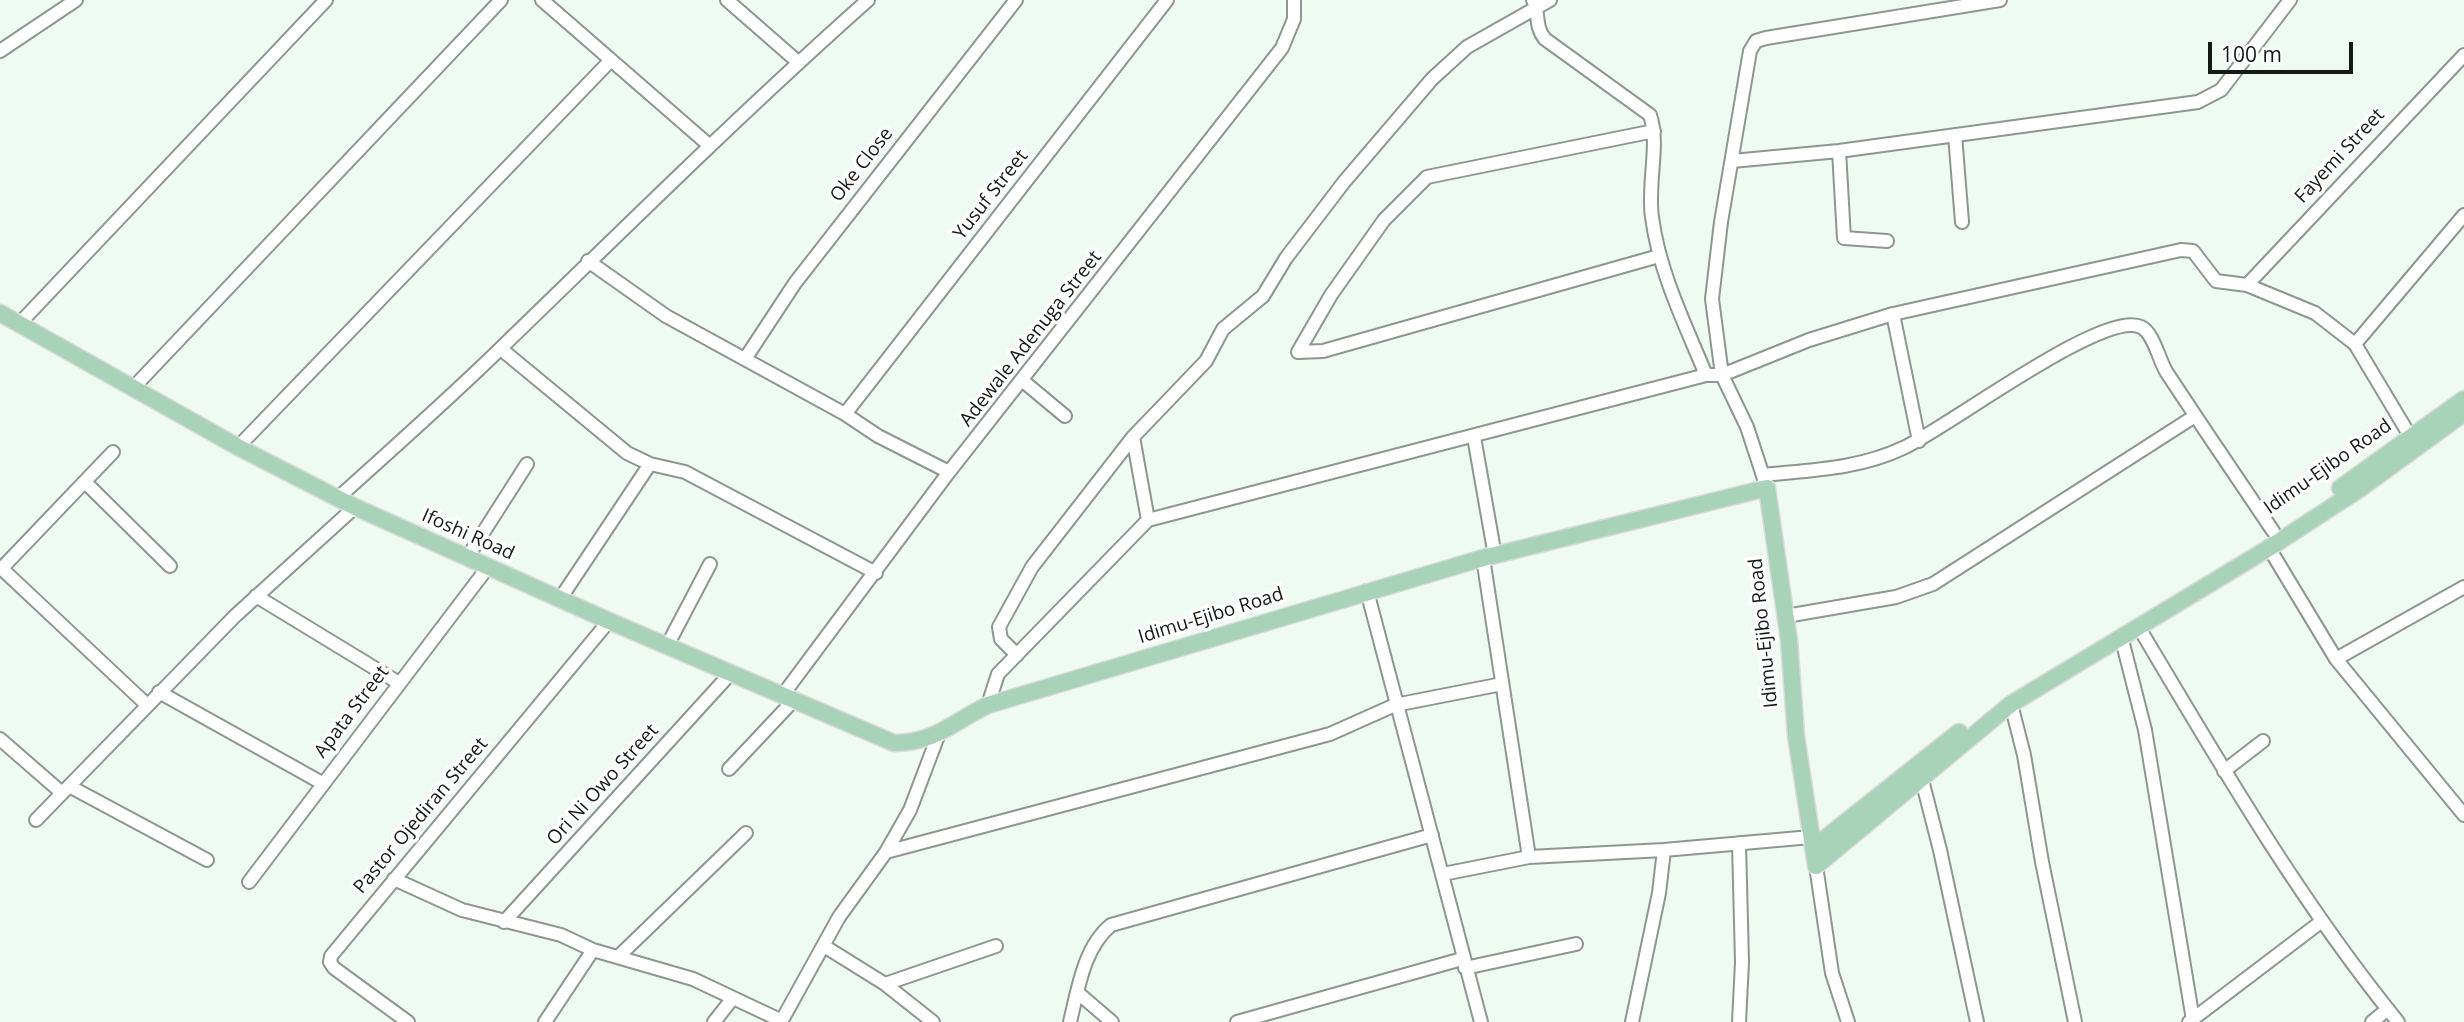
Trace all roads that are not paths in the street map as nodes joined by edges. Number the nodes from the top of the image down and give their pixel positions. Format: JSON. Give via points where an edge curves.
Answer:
{"nodes":[{"id":1,"x":76,"y":0,"type":"edge"},
{"id":2,"x":326,"y":0,"type":"edge"},
{"id":3,"x":501,"y":0,"type":"edge"},
{"id":4,"x":542,"y":0,"type":"edge"},
{"id":5,"x":727,"y":0,"type":"edge"},
{"id":6,"x":868,"y":0,"type":"edge"},
{"id":7,"x":1016,"y":0,"type":"edge"},
{"id":8,"x":1167,"y":0,"type":"edge"},
{"id":9,"x":1294,"y":0,"type":"edge"},
{"id":10,"x":1550,"y":0,"type":"edge"},
{"id":11,"x":2000,"y":0,"type":"edge"},
{"id":12,"x":2290,"y":0,"type":"edge"},
{"id":13,"x":1535,"y":5,"type":"edge"},
{"id":14,"x":54,"y":6,"type":"edge"},
{"id":15,"x":0,"y":51,"type":"edge"},
{"id":16,"x":2464,"y":55,"type":"edge"},
{"id":17,"x":611,"y":60,"type":"junction"},
{"id":18,"x":798,"y":62,"type":"junction"},
{"id":19,"x":1654,"y":131,"type":"junction"},
{"id":20,"x":1955,"y":135,"type":"junction"},
{"id":21,"x":710,"y":146,"type":"junction"},
{"id":22,"x":1839,"y":151,"type":"junction"},
{"id":23,"x":1732,"y":161,"type":"junction"},
{"id":24,"x":2464,"y":215,"type":"edge"},
{"id":25,"x":1962,"y":222,"type":"dead end"},
{"id":26,"x":1887,"y":241,"type":"dead end"},
{"id":27,"x":1660,"y":256,"type":"junction"},
{"id":28,"x":589,"y":261,"type":"junction"},
{"id":29,"x":2247,"y":285,"type":"junction"},
{"id":30,"x":0,"y":313,"type":"edge"},
{"id":31,"x":1893,"y":314,"type":"junction"},
{"id":32,"x":20,"y":323,"type":"junction"},
{"id":33,"x":2355,"y":344,"type":"junction"},
{"id":34,"x":501,"y":349,"type":"junction"},
{"id":35,"x":745,"y":359,"type":"junction"},
{"id":36,"x":1706,"y":375,"type":"junction"},
{"id":37,"x":1722,"y":375,"type":"junction"},
{"id":38,"x":1023,"y":381,"type":"junction"},
{"id":39,"x":134,"y":387,"type":"junction"},
{"id":40,"x":2464,"y":399,"type":"edge"},
{"id":41,"x":2464,"y":412,"type":"edge"},
{"id":42,"x":845,"y":414,"type":"junction"},
{"id":43,"x":1065,"y":416,"type":"dead end"},
{"id":44,"x":2195,"y":416,"type":"junction"},
{"id":45,"x":2410,"y":436,"type":"junction"},
{"id":46,"x":1133,"y":437,"type":"junction"},
{"id":47,"x":1474,"y":437,"type":"junction"},
{"id":48,"x":1919,"y":441,"type":"junction"},
{"id":49,"x":238,"y":447,"type":"junction"},
{"id":50,"x":113,"y":452,"type":"dead end"},
{"id":51,"x":527,"y":464,"type":"dead end"},
{"id":52,"x":650,"y":464,"type":"junction"},
{"id":53,"x":949,"y":472,"type":"junction"},
{"id":54,"x":1765,"y":481,"type":"junction"},
{"id":55,"x":85,"y":482,"type":"junction"},
{"id":56,"x":338,"y":498,"type":"junction"},
{"id":57,"x":355,"y":507,"type":"junction"},
{"id":58,"x":1148,"y":520,"type":"junction"},
{"id":59,"x":2273,"y":531,"type":"junction"},
{"id":60,"x":2269,"y":548,"type":"junction"},
{"id":61,"x":1489,"y":557,"type":"junction"},
{"id":62,"x":467,"y":558,"type":"junction"},
{"id":63,"x":710,"y":564,"type":"dead end"},
{"id":64,"x":170,"y":566,"type":"dead end"},
{"id":65,"x":488,"y":567,"type":"junction"},
{"id":66,"x":1,"y":568,"type":"edge"},
{"id":67,"x":876,"y":573,"type":"junction"},
{"id":68,"x":2464,"y":587,"type":"edge"},
{"id":69,"x":1367,"y":591,"type":"junction"},
{"id":70,"x":256,"y":596,"type":"junction"},
{"id":71,"x":560,"y":599,"type":"junction"},
{"id":72,"x":1786,"y":616,"type":"junction"},
{"id":73,"x":609,"y":621,"type":"junction"},
{"id":74,"x":2138,"y":626,"type":"junction"},
{"id":75,"x":2121,"y":636,"type":"junction"},
{"id":76,"x":667,"y":646,"type":"junction"},
{"id":77,"x":2091,"y":647,"type":"junction"},
{"id":78,"x":1017,"y":655,"type":"junction"},
{"id":79,"x":2336,"y":659,"type":"junction"},
{"id":80,"x":730,"y":674,"type":"junction"},
{"id":81,"x":399,"y":682,"type":"junction"},
{"id":82,"x":1502,"y":684,"type":"junction"},
{"id":83,"x":159,"y":692,"type":"junction"},
{"id":84,"x":787,"y":699,"type":"junction"},
{"id":85,"x":146,"y":704,"type":"junction"},
{"id":86,"x":2011,"y":704,"type":"junction"},
{"id":87,"x":988,"y":705,"type":"junction"},
{"id":88,"x":1395,"y":705,"type":"junction"},
{"id":89,"x":1990,"y":714,"type":"junction"},
{"id":90,"x":938,"y":736,"type":"junction"},
{"id":91,"x":0,"y":739,"type":"edge"},
{"id":92,"x":2263,"y":741,"type":"dead end"},
{"id":93,"x":729,"y":769,"type":"dead end"},
{"id":94,"x":2224,"y":771,"type":"junction"},
{"id":95,"x":1921,"y":776,"type":"junction"},
{"id":96,"x":322,"y":783,"type":"junction"},
{"id":97,"x":65,"y":790,"type":"junction"},
{"id":98,"x":2464,"y":815,"type":"edge"},
{"id":99,"x":36,"y":820,"type":"dead end"},
{"id":100,"x":746,"y":833,"type":"dead end"},
{"id":101,"x":1432,"y":835,"type":"junction"},
{"id":102,"x":1739,"y":843,"type":"junction"},
{"id":103,"x":1812,"y":843,"type":"junction"},
{"id":104,"x":1664,"y":850,"type":"junction"},
{"id":105,"x":886,"y":852,"type":"junction"},
{"id":106,"x":1530,"y":857,"type":"junction"},
{"id":107,"x":206,"y":860,"type":"dead end"},
{"id":108,"x":1816,"y":866,"type":"junction"},
{"id":109,"x":1443,"y":874,"type":"junction"},
{"id":110,"x":394,"y":879,"type":"junction"},
{"id":111,"x":249,"y":882,"type":"dead end"},
{"id":112,"x":2322,"y":921,"type":"junction"},
{"id":113,"x":504,"y":922,"type":"junction"},
{"id":114,"x":1576,"y":944,"type":"dead end"},
{"id":115,"x":824,"y":946,"type":"junction"},
{"id":116,"x":996,"y":946,"type":"dead end"},
{"id":117,"x":593,"y":950,"type":"junction"},
{"id":118,"x":619,"y":956,"type":"junction"},
{"id":119,"x":1464,"y":963,"type":"junction"},
{"id":120,"x":885,"y":984,"type":"junction"},
{"id":121,"x":1077,"y":992,"type":"junction"},
{"id":122,"x":733,"y":998,"type":"junction"},
{"id":123,"x":2388,"y":1009,"type":"junction"},
{"id":124,"x":782,"y":1021,"type":"edge"},
{"id":125,"x":2191,"y":1021,"type":"edge"},
{"id":126,"x":408,"y":1022,"type":"edge"},
{"id":127,"x":545,"y":1022,"type":"edge"},
{"id":128,"x":714,"y":1022,"type":"edge"},
{"id":129,"x":933,"y":1022,"type":"edge"},
{"id":130,"x":1070,"y":1022,"type":"edge"},
{"id":131,"x":1112,"y":1022,"type":"edge"},
{"id":132,"x":1237,"y":1022,"type":"edge"},
{"id":133,"x":1481,"y":1022,"type":"edge"},
{"id":134,"x":1632,"y":1022,"type":"edge"},
{"id":135,"x":1739,"y":1022,"type":"edge"},
{"id":136,"x":1848,"y":1022,"type":"edge"},
{"id":137,"x":1977,"y":1022,"type":"edge"},
{"id":138,"x":2075,"y":1022,"type":"edge"},
{"id":139,"x":2372,"y":1022,"type":"edge"},
{"id":140,"x":2398,"y":1022,"type":"edge"}],
"edges":[{"from":1,"to":14,"type":"street"},
{"from":2,"to":32,"type":"street"},
{"from":3,"to":39,"type":"street"},
{"from":4,"to":17,"type":"street"},
{"from":5,"to":18,"type":"street"},
{"from":6,"to":18,"type":"street"},
{"from":7,"to":35,"type":"street","name":"Oke Close","via":[[795,283]]},
{"from":8,"to":42,"type":"street","name":"Yusuf Street"},
{"from":9,"to":38,"type":"street","name":"Adewale Adenuga Street","via":[[1294,19],[1282,48]]},
{"from":10,"to":13,"type":"street"},
{"from":11,"to":23,"type":"street","via":[[1756,41],[1750,51]]},
{"from":12,"to":20,"type":"street","via":[[2212,97]]},
{"from":13,"to":19,"type":"street","via":[[1545,38],[1647,110]]},
{"from":13,"to":46,"type":"street","via":[[1467,47],[1432,79],[1344,181],[1263,296],[1223,329],[1206,361]]},
{"from":14,"to":15,"type":"street"},
{"from":16,"to":29,"type":"street","name":"Fayemi Street"},
{"from":17,"to":21,"type":"street"},
{"from":17,"to":49,"type":"street"},
{"from":18,"to":21,"type":"street"},
{"from":19,"to":27,"type":"street","via":[[1651,216]]},
{"from":19,"to":27,"type":"street","via":[[1427,177],[1384,219],[1298,352],[1323,351]]},
{"from":20,"to":22,"type":"street"},
{"from":20,"to":25,"type":"street"},
{"from":21,"to":28,"type":"street"},
{"from":22,"to":23,"type":"street"},
{"from":22,"to":26,"type":"street","via":[[1844,238]]},
{"from":23,"to":37,"type":"street","via":[[1712,299]]},
{"from":24,"to":33,"type":"street"},
{"from":27,"to":36,"type":"street"},
{"from":28,"to":34,"type":"street"},
{"from":28,"to":35,"type":"street","via":[[666,316]]},
{"from":29,"to":31,"type":"street","via":[[2217,281],[2193,251],[2181,250]]},
{"from":29,"to":33,"type":"street","via":[[2315,313]]},
{"from":30,"to":32,"type":"main road","name":"Ifoshi Road"},
{"from":31,"to":37,"type":"street","via":[[1809,340]]},
{"from":31,"to":48,"type":"street"},
{"from":32,"to":39,"type":"main road","name":"Ifoshi Road"},
{"from":33,"to":45,"type":"street"},
{"from":34,"to":52,"type":"street","via":[[626,453]]},
{"from":34,"to":56,"type":"street"},
{"from":35,"to":42,"type":"street"},
{"from":36,"to":37,"type":"street"},
{"from":36,"to":47,"type":"street"},
{"from":37,"to":54,"type":"street","via":[[1747,427]]},
{"from":38,"to":43,"type":"street"},
{"from":38,"to":53,"type":"street","name":"Adewale Adenuga Street"},
{"from":39,"to":49,"type":"main road","name":"Ifoshi Road"},
{"from":40,"to":45,"type":"main road","name":"Idimu-Ejibo Road"},
{"from":41,"to":60,"type":"main road","name":"Idimu-Ejibo Road"},
{"from":42,"to":53,"type":"street"},
{"from":44,"to":48,"type":"street","via":[[2162,366],[2148,333],[2135,326],[2116,327],[2082,339]]},
{"from":44,"to":59,"type":"street"},
{"from":44,"to":72,"type":"street","via":[[1933,584],[1896,597]]},
{"from":45,"to":59,"type":"main road","name":"Idimu-Ejibo Road"},
{"from":46,"to":58,"type":"street"},
{"from":46,"to":78,"type":"street","via":[[1032,567],[999,627],[1001,639]]},
{"from":47,"to":58,"type":"street"},
{"from":47,"to":61,"type":"street"},
{"from":48,"to":54,"type":"street","via":[[1851,466]]},
{"from":49,"to":56,"type":"main road","name":"Ifoshi Road"},
{"from":50,"to":55,"type":"street"},
{"from":51,"to":62,"type":"street"},
{"from":52,"to":67,"type":"street","via":[[685,472]]},
{"from":52,"to":71,"type":"street"},
{"from":53,"to":67,"type":"street","name":"Adewale Adenuga Street"},
{"from":54,"to":61,"type":"main road","name":"Idimu-Ejibo Road"},
{"from":54,"to":72,"type":"main road","name":"Idimu-Ejibo Road"},
{"from":55,"to":64,"type":"street"},
{"from":55,"to":66,"type":"street"},
{"from":56,"to":57,"type":"main road","name":"Ifoshi Road"},
{"from":57,"to":62,"type":"main road","name":"Ifoshi Road"},
{"from":57,"to":70,"type":"street"},
{"from":58,"to":78,"type":"street"},
{"from":59,"to":77,"type":"main road","name":"Idimu-Ejibo Road"},
{"from":60,"to":74,"type":"main road","name":"Idimu-Ejibo Road"},
{"from":60,"to":79,"type":"street"},
{"from":61,"to":69,"type":"main road","name":"Idimu-Ejibo Road"},
{"from":61,"to":82,"type":"street"},
{"from":62,"to":65,"type":"main road","name":"Ifoshi Road"},
{"from":63,"to":76,"type":"street"},
{"from":65,"to":71,"type":"main road","name":"Ifoshi Road"},
{"from":65,"to":81,"type":"street","name":"Apata Street"},
{"from":66,"to":85,"type":"street"},
{"from":67,"to":84,"type":"street","name":"Adewale Adenuga Street"},
{"from":68,"to":79,"type":"street"},
{"from":69,"to":87,"type":"main road","name":"Idimu-Ejibo Road"},
{"from":69,"to":88,"type":"street"},
{"from":70,"to":81,"type":"street"},
{"from":70,"to":83,"type":"street"},
{"from":71,"to":73,"type":"main road","name":"Ifoshi Road"},
{"from":72,"to":103,"type":"main road","name":"Idimu-Ejibo Road","via":[[1796,736]]},
{"from":73,"to":76,"type":"main road","name":"Ifoshi Road"},
{"from":73,"to":110,"type":"street","name":"Pastor Ojediran Street"},
{"from":74,"to":75,"type":"main road","name":"Idimu-Ejibo Road"},
{"from":74,"to":94,"type":"street"},
{"from":75,"to":77,"type":"main road","name":"Idimu-Ejibo Road"},
{"from":75,"to":125,"type":"street","via":[[2145,730]]},
{"from":76,"to":80,"type":"main road","name":"Ifoshi Road"},
{"from":77,"to":86,"type":"main road","name":"Idimu-Ejibo Road"},
{"from":77,"to":89,"type":"main road","name":"Idimu-Ejibo Road"},
{"from":78,"to":87,"type":"street","via":[[998,674]]},
{"from":79,"to":98,"type":"street"},
{"from":80,"to":84,"type":"main road","name":"Ifoshi Road"},
{"from":80,"to":113,"type":"street","name":"Ori Ni Owo Street"},
{"from":81,"to":96,"type":"street","name":"Apata Street"},
{"from":82,"to":88,"type":"street"},
{"from":82,"to":106,"type":"street"},
{"from":83,"to":85,"type":"street"},
{"from":83,"to":96,"type":"street"},
{"from":84,"to":90,"type":"main road","name":"Ifoshi Road","via":[[894,743]]},
{"from":84,"to":93,"type":"street","name":"Adewale Adenuga Street"},
{"from":85,"to":97,"type":"street"},
{"from":86,"to":89,"type":"main road","name":"Idimu-Ejibo Road"},
{"from":86,"to":138,"type":"street"},
{"from":87,"to":90,"type":"main road","name":"Idimu-Ejibo Road"},
{"from":88,"to":101,"type":"street"},
{"from":88,"to":105,"type":"street","via":[[1330,733]]},
{"from":89,"to":95,"type":"main road","name":"Idimu-Ejibo Road"},
{"from":89,"to":103,"type":"main road","name":"Idimu-Ejibo Road"},
{"from":90,"to":105,"type":"street","via":[[921,785]]},
{"from":91,"to":97,"type":"street"},
{"from":92,"to":94,"type":"street"},
{"from":94,"to":112,"type":"street"},
{"from":95,"to":108,"type":"main road","name":"Idimu-Ejibo Road"},
{"from":95,"to":137,"type":"street"},
{"from":96,"to":111,"type":"street","name":"Apata Street"},
{"from":97,"to":99,"type":"street"},
{"from":97,"to":107,"type":"street"},
{"from":100,"to":118,"type":"street"},
{"from":101,"to":109,"type":"street"},
{"from":101,"to":121,"type":"street","via":[[1111,925],[1098,936]]},
{"from":102,"to":103,"type":"street"},
{"from":102,"to":104,"type":"street"},
{"from":102,"to":135,"type":"street"},
{"from":103,"to":108,"type":"main road"},
{"from":104,"to":106,"type":"street"},
{"from":104,"to":134,"type":"street"},
{"from":105,"to":115,"type":"street"},
{"from":106,"to":109,"type":"street"},
{"from":108,"to":136,"type":"street","via":[[1832,973]]},
{"from":109,"to":119,"type":"street"},
{"from":110,"to":113,"type":"street","via":[[450,905]]},
{"from":110,"to":126,"type":"street","name":"Pastor Ojediran Street","via":[[330,962]]},
{"from":112,"to":123,"type":"street"},
{"from":112,"to":125,"type":"street"},
{"from":113,"to":117,"type":"street","via":[[561,935]]},
{"from":114,"to":119,"type":"street"},
{"from":115,"to":120,"type":"street"},
{"from":115,"to":124,"type":"street"},
{"from":116,"to":120,"type":"street"},
{"from":117,"to":118,"type":"street"},
{"from":117,"to":127,"type":"street"},
{"from":118,"to":122,"type":"street","via":[[693,979]]},
{"from":119,"to":132,"type":"street"},
{"from":119,"to":133,"type":"street"},
{"from":120,"to":129,"type":"street"},
{"from":121,"to":130,"type":"street"},
{"from":121,"to":131,"type":"street"},
{"from":122,"to":124,"type":"street"},
{"from":122,"to":128,"type":"street"},
{"from":123,"to":139,"type":"street"},
{"from":123,"to":140,"type":"street"}]}
